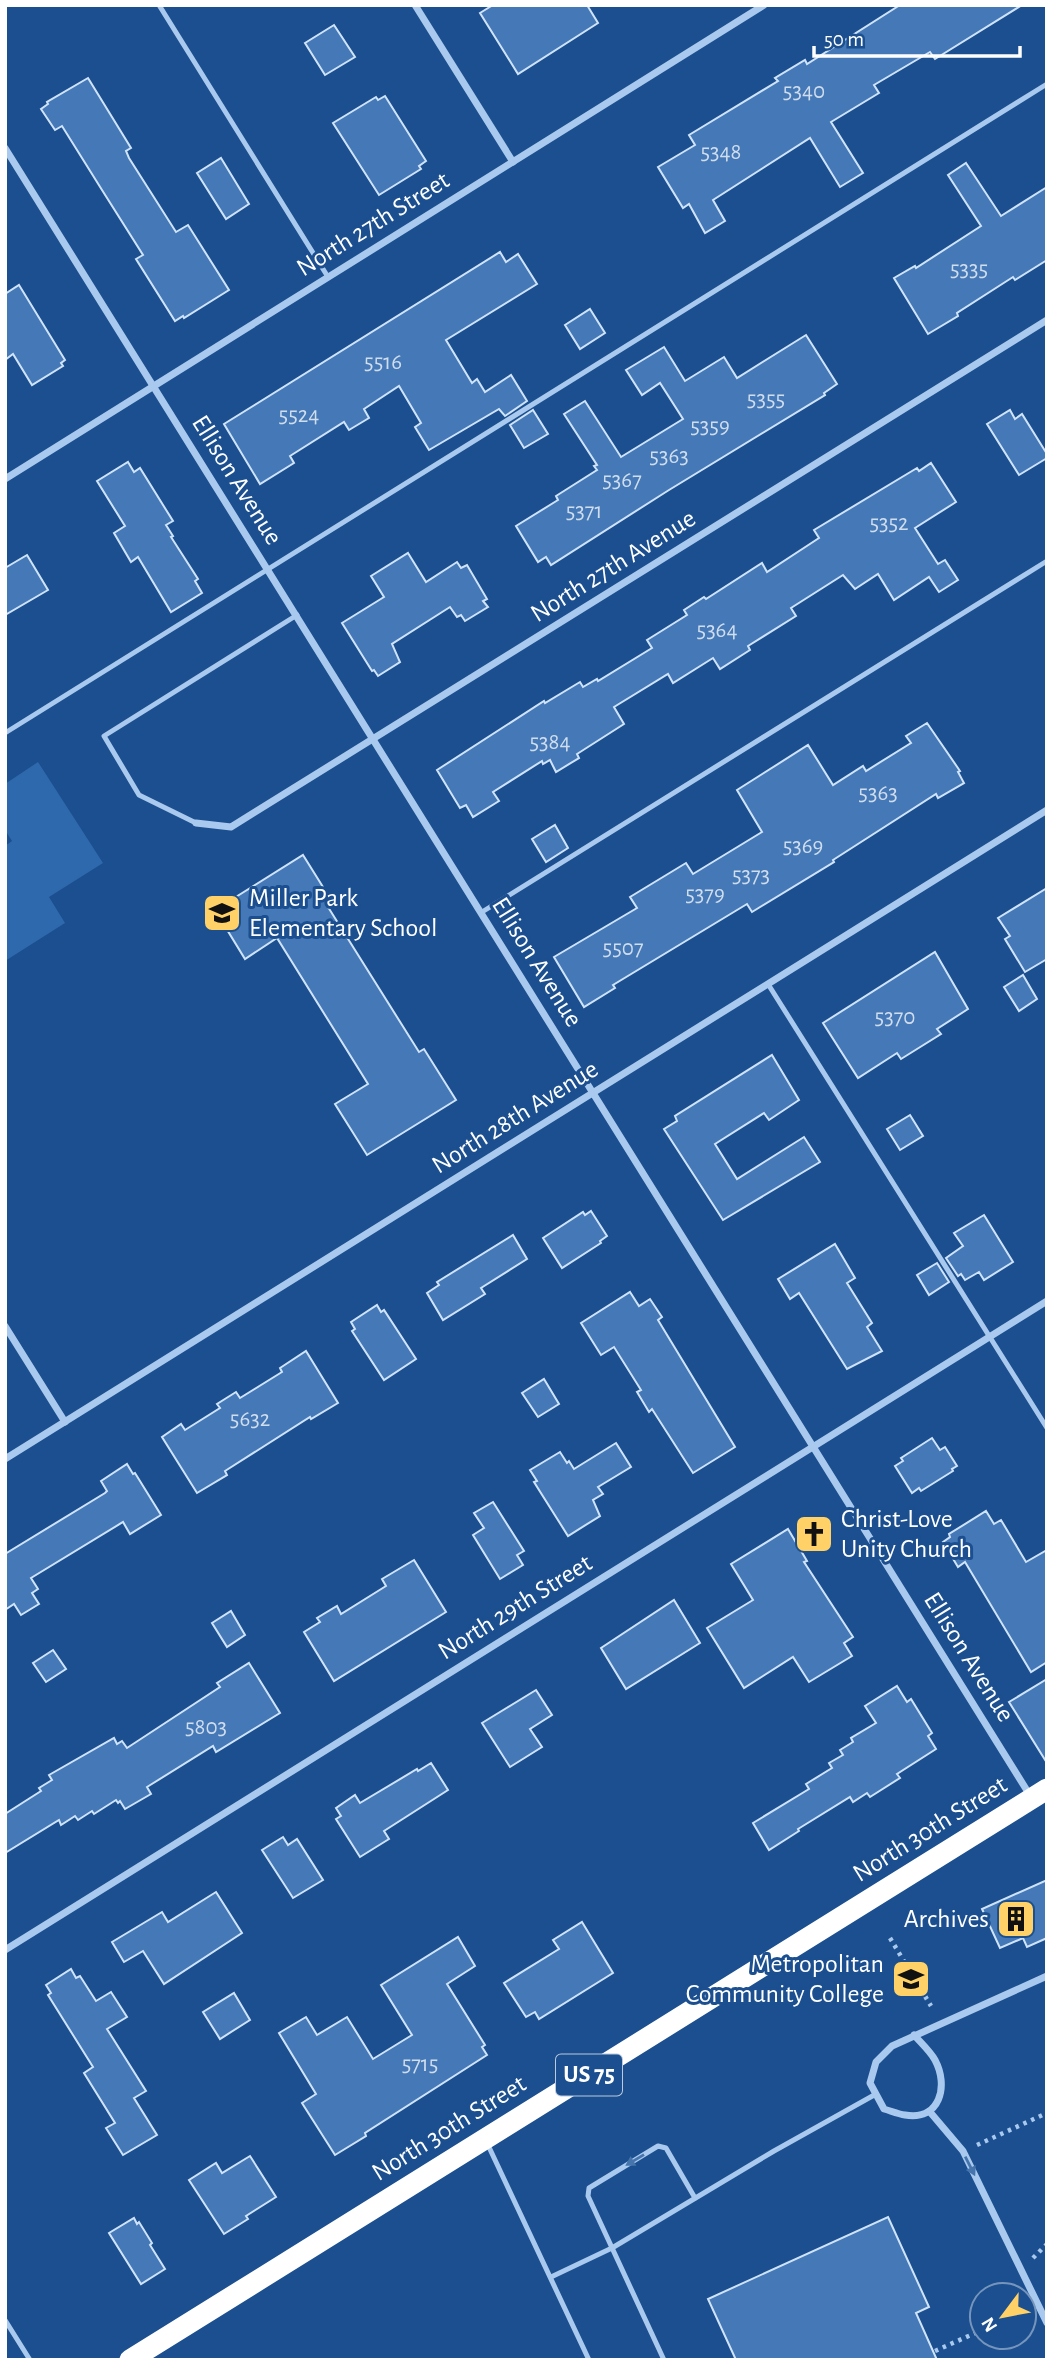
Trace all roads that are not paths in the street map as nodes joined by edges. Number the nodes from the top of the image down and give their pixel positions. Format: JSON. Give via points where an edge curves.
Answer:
{"nodes":[{"id":1,"x":159,"y":5,"type":"edge"},
{"id":2,"x":415,"y":5,"type":"edge"},
{"id":3,"x":764,"y":5,"type":"edge"},
{"id":4,"x":1047,"y":84,"type":"edge"},
{"id":5,"x":5,"y":148,"type":"edge"},
{"id":6,"x":513,"y":162,"type":"junction"},
{"id":7,"x":328,"y":277,"type":"junction"},
{"id":8,"x":1047,"y":320,"type":"edge"},
{"id":9,"x":154,"y":386,"type":"junction"},
{"id":10,"x":5,"y":479,"type":"edge"},
{"id":11,"x":1047,"y":561,"type":"edge"},
{"id":12,"x":267,"y":568,"type":"junction"},
{"id":13,"x":297,"y":615,"type":"junction"},
{"id":14,"x":5,"y":733,"type":"edge"},
{"id":15,"x":374,"y":740,"type":"junction"},
{"id":16,"x":1047,"y":810,"type":"edge"},
{"id":17,"x":196,"y":823,"type":"joint"},
{"id":18,"x":482,"y":912,"type":"junction"},
{"id":19,"x":768,"y":984,"type":"junction"},
{"id":20,"x":594,"y":1092,"type":"junction"},
{"id":21,"x":1047,"y":1301,"type":"edge"},
{"id":22,"x":5,"y":1326,"type":"edge"},
{"id":23,"x":989,"y":1337,"type":"junction"},
{"id":24,"x":65,"y":1422,"type":"junction"},
{"id":25,"x":1047,"y":1428,"type":"edge"},
{"id":26,"x":814,"y":1446,"type":"junction"},
{"id":27,"x":5,"y":1459,"type":"edge"},
{"id":28,"x":1039,"y":1793,"type":"edge"},
{"id":29,"x":5,"y":1950,"type":"edge"},
{"id":30,"x":1046,"y":1978,"type":"edge"},
{"id":31,"x":914,"y":2035,"type":"junction"},
{"id":32,"x":876,"y":2094,"type":"junction"},
{"id":33,"x":930,"y":2112,"type":"junction"},
{"id":34,"x":486,"y":2138,"type":"junction"},
{"id":35,"x":695,"y":2198,"type":"junction"},
{"id":36,"x":612,"y":2248,"type":"junction"},
{"id":37,"x":551,"y":2277,"type":"junction"},
{"id":38,"x":5,"y":2320,"type":"edge"},
{"id":39,"x":1047,"y":2323,"type":"edge"},
{"id":40,"x":30,"y":2360,"type":"edge"},
{"id":41,"x":130,"y":2360,"type":"edge"},
{"id":42,"x":589,"y":2360,"type":"edge"},
{"id":43,"x":664,"y":2360,"type":"edge"}],
"edges":[{"from":1,"to":7,"type":"lane"},
{"from":2,"to":6,"type":"street"},
{"from":3,"to":6,"type":"street","name":"North 27th Street"},
{"from":4,"to":12,"type":"lane"},
{"from":5,"to":9,"type":"street","name":"Ellison Avenue"},
{"from":6,"to":7,"type":"street","name":"North 27th Street"},
{"from":7,"to":9,"type":"street","name":"North 27th Street"},
{"from":8,"to":15,"type":"street","name":"North 27th Avenue"},
{"from":9,"to":10,"type":"street","name":"North 27th Street"},
{"from":9,"to":12,"type":"street","name":"Ellison Avenue"},
{"from":11,"to":18,"type":"lane"},
{"from":12,"to":13,"type":"street","name":"Ellison Avenue"},
{"from":12,"to":14,"type":"lane"},
{"from":13,"to":15,"type":"street","name":"Ellison Avenue"},
{"from":13,"to":17,"type":"lane","via":[[104,736],[139,795]]},
{"from":15,"to":17,"type":"street","name":"North 27th Avenue","via":[[231,827]]},
{"from":15,"to":18,"type":"street","name":"Ellison Avenue"},
{"from":16,"to":19,"type":"street","name":"North 28th Avenue"},
{"from":18,"to":20,"type":"street","name":"Ellison Avenue"},
{"from":19,"to":20,"type":"street","name":"North 28th Avenue"},
{"from":19,"to":23,"type":"lane"},
{"from":20,"to":24,"type":"street","name":"North 28th Avenue"},
{"from":20,"to":26,"type":"street","name":"Ellison Avenue"},
{"from":21,"to":23,"type":"street","name":"North 29th Street"},
{"from":22,"to":24,"type":"street"},
{"from":23,"to":25,"type":"lane"},
{"from":23,"to":26,"type":"street","name":"North 29th Street"},
{"from":24,"to":27,"type":"street","name":"North 28th Avenue"},
{"from":26,"to":28,"type":"street","name":"Ellison Avenue"},
{"from":26,"to":29,"type":"street","name":"North 29th Street"},
{"from":28,"to":34,"type":"highway","name":"North 30th Street","number":"US 75"},
{"from":30,"to":31,"type":"street"},
{"from":31,"to":32,"type":"street","via":[[892,2046],[876,2063],[870,2083]]},
{"from":31,"to":33,"type":"street","via":[[935,2060],[943,2082],[941,2098]]},
{"from":32,"to":33,"type":"street","via":[[884,2109],[908,2116]]},
{"from":32,"to":35,"type":"lane"},
{"from":33,"to":39,"type":"street","one_way":true,"via":[[963,2151]]},
{"from":34,"to":37,"type":"lane"},
{"from":34,"to":41,"type":"highway","name":"North 30th Street","number":"US 75"},
{"from":35,"to":36,"type":"lane"},
{"from":35,"to":36,"type":"lane","one_way":true,"via":[[666,2148],[658,2146],[589,2188],[588,2196]]},
{"from":36,"to":37,"type":"lane"},
{"from":36,"to":43,"type":"lane"},
{"from":37,"to":42,"type":"lane"},
{"from":38,"to":40,"type":"lane"}]}
